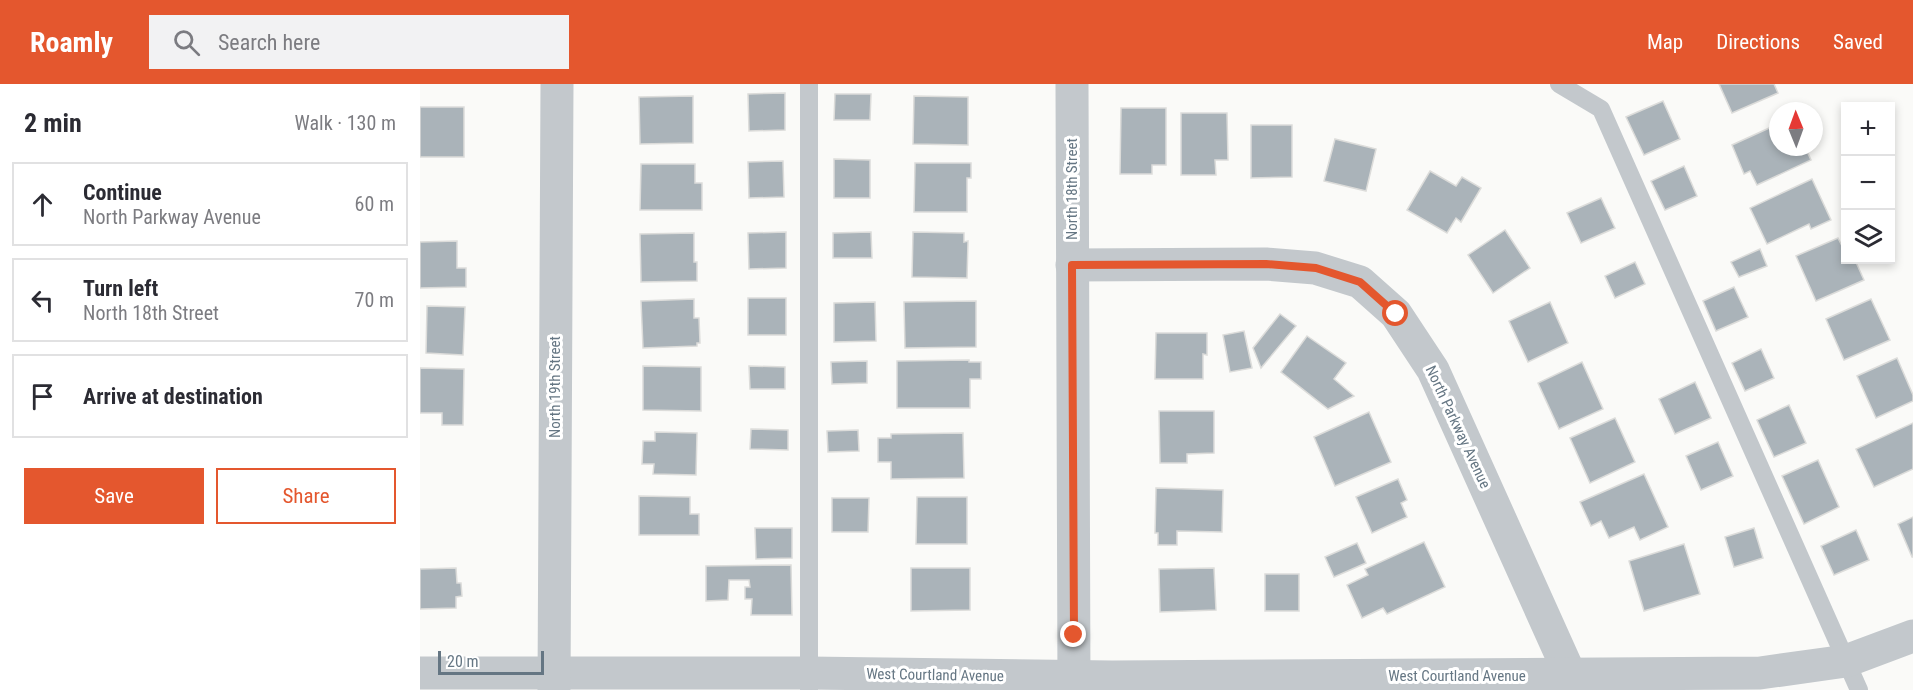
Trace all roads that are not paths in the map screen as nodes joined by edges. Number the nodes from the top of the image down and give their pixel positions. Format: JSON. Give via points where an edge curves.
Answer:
{"nodes":[{"id":1,"x":557,"y":84,"type":"edge"},
{"id":2,"x":809,"y":84,"type":"edge"},
{"id":3,"x":1071,"y":84,"type":"edge"},
{"id":4,"x":1559,"y":84,"type":"edge"},
{"id":5,"x":1072,"y":265,"type":"junction"},
{"id":6,"x":1913,"y":636,"type":"edge"},
{"id":7,"x":420,"y":673,"type":"edge"},
{"id":8,"x":1853,"y":676,"type":"edge"},
{"id":9,"x":554,"y":681,"type":"edge"},
{"id":10,"x":809,"y":681,"type":"edge"},
{"id":11,"x":1074,"y":683,"type":"edge"},
{"id":12,"x":1345,"y":683,"type":"edge"},
{"id":13,"x":1573,"y":683,"type":"edge"}],
"edges":[{"from":1,"to":9,"type":"street","name":"North 19th Street"},
{"from":2,"to":10,"type":"lane"},
{"from":3,"to":5,"type":"street","name":"North 18th Street"},
{"from":4,"to":8,"type":"lane","via":[[1601,110]]},
{"from":5,"to":11,"type":"street","name":"North 18th Street"},
{"from":5,"to":13,"type":"street","name":"North Parkway Avenue","via":[[1266,264],[1316,268],[1360,282],[1396,314],[1433,370]]},
{"from":6,"to":8,"type":"street","name":"West Courtland Avenue"},
{"from":7,"to":9,"type":"street","name":"West Courtland Avenue"},
{"from":8,"to":13,"type":"street","name":"West Courtland Avenue","via":[[1760,673]]},
{"from":9,"to":10,"type":"street","name":"West Courtland Avenue"},
{"from":10,"to":11,"type":"street","name":"West Courtland Avenue"},
{"from":11,"to":12,"type":"street","name":"West Courtland Avenue"},
{"from":12,"to":13,"type":"street","name":"West Courtland Avenue"}]}
